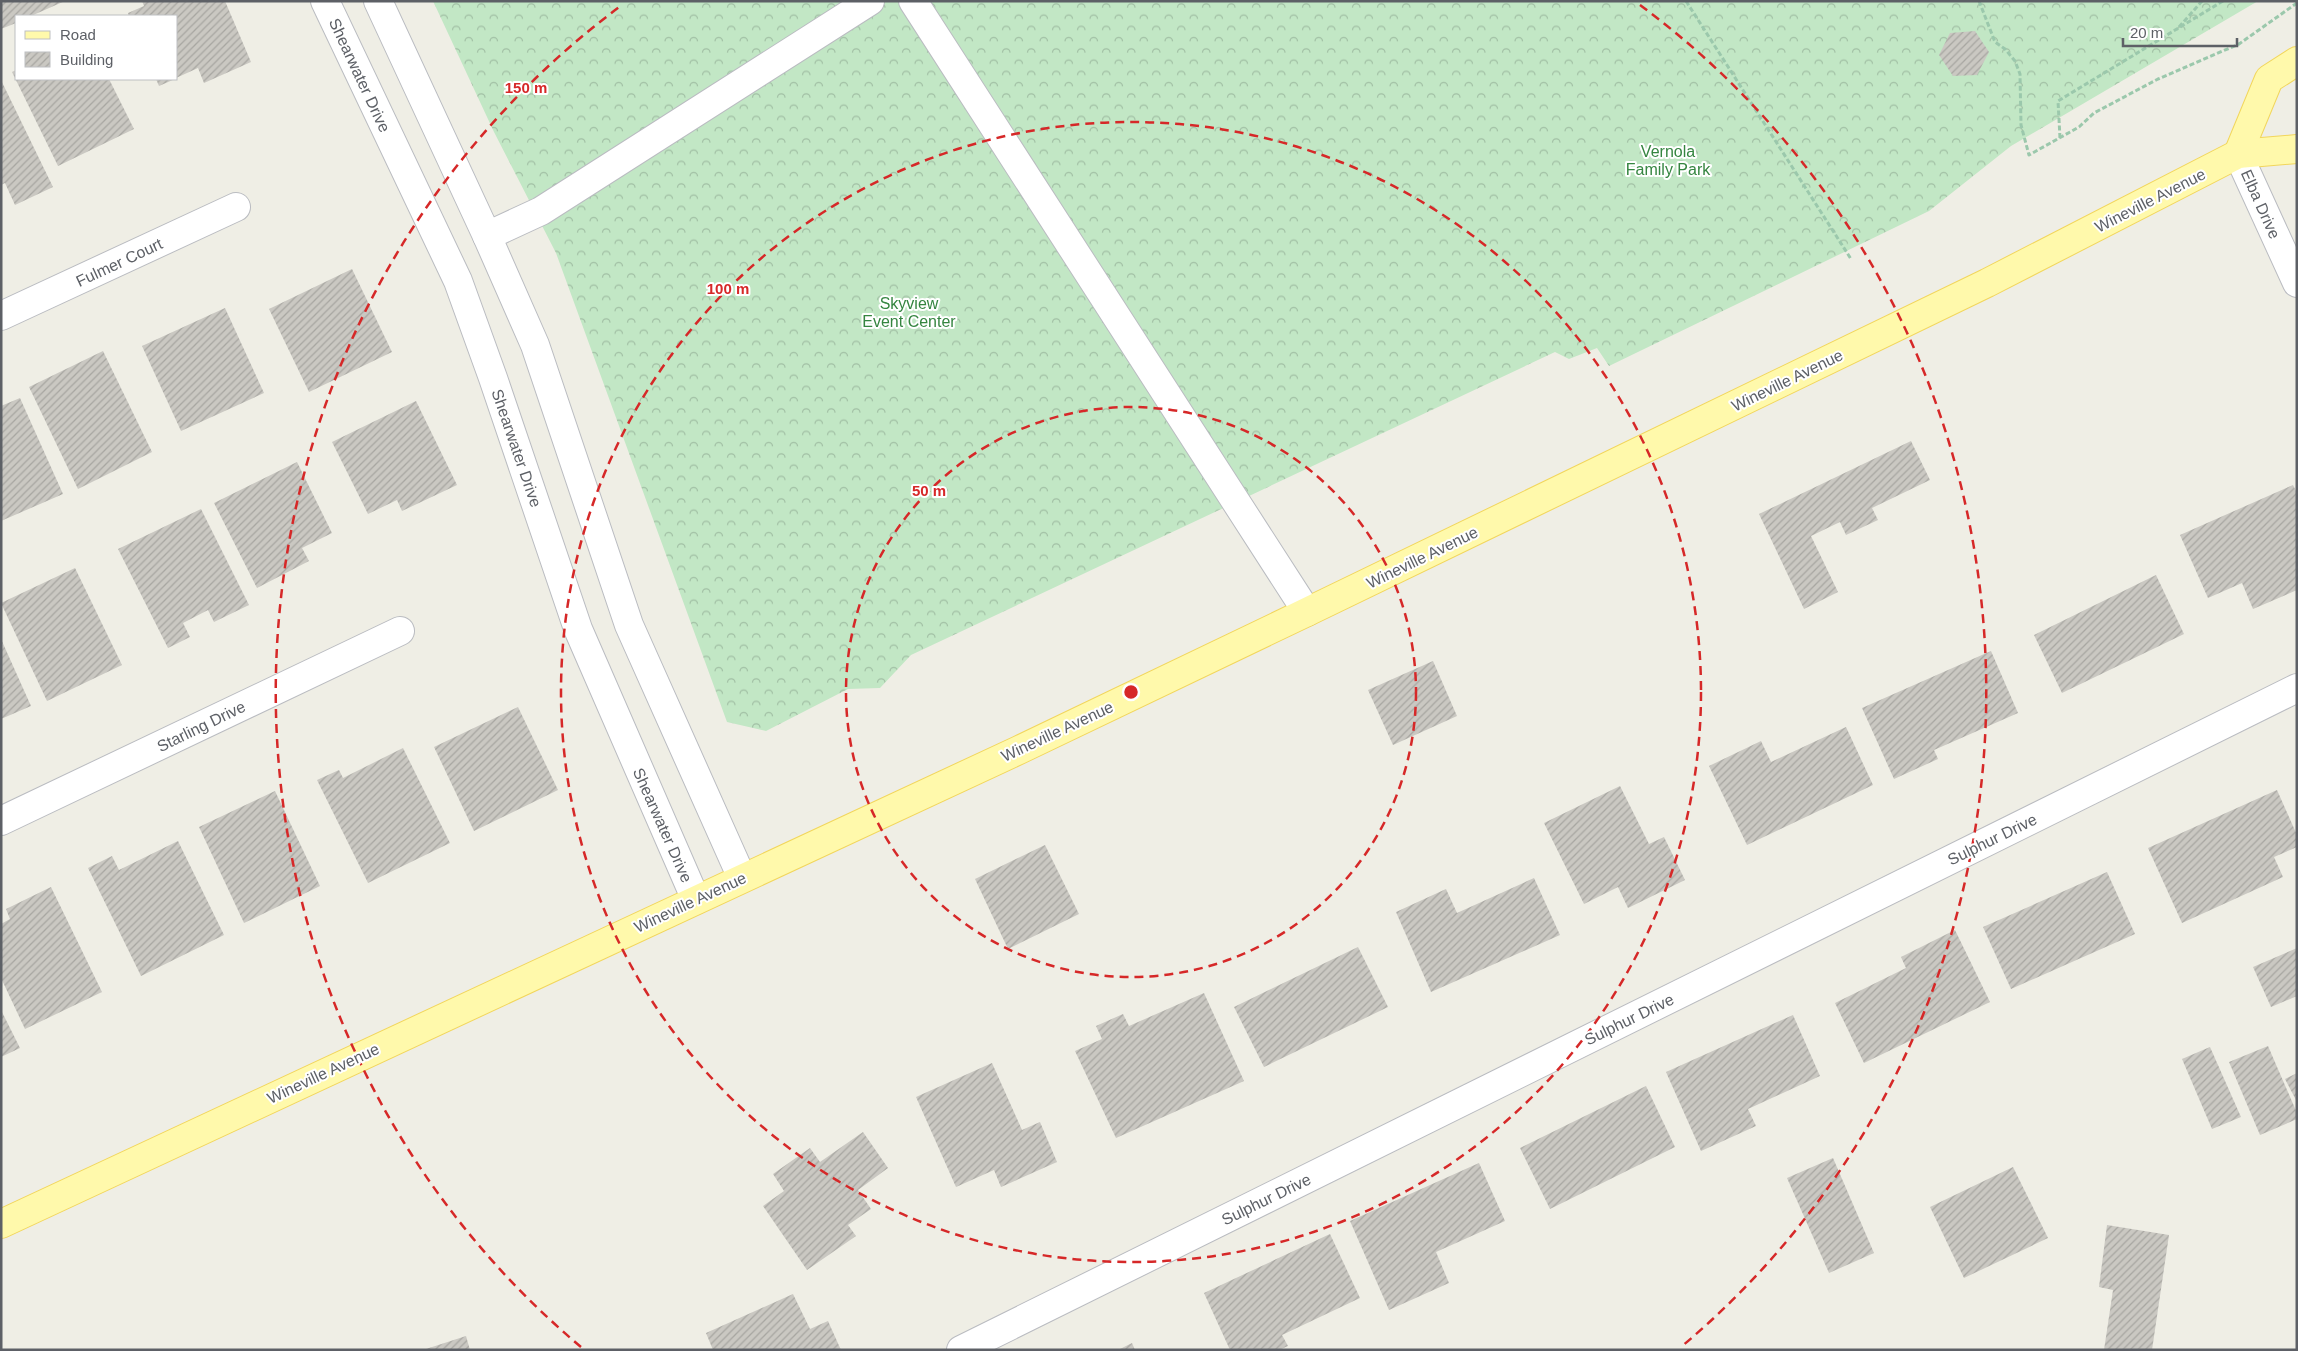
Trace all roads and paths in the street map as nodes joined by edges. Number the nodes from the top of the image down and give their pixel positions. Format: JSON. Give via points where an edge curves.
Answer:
{"nodes":[{"id":1,"x":325,"y":1,"type":"edge"},
{"id":2,"x":378,"y":1,"type":"edge"},
{"id":3,"x":870,"y":1,"type":"edge"},
{"id":4,"x":913,"y":1,"type":"edge"},
{"id":5,"x":1979,"y":1,"type":"edge"},
{"id":6,"x":2202,"y":1,"type":"edge"},
{"id":7,"x":2223,"y":1,"type":"edge"},
{"id":8,"x":1686,"y":2,"type":"edge"},
{"id":9,"x":2297,"y":4,"type":"edge"},
{"id":10,"x":2175,"y":31,"type":"junction"},
{"id":11,"x":2297,"y":61,"type":"edge"},
{"id":12,"x":2060,"y":138,"type":"junction"},
{"id":13,"x":2297,"y":148,"type":"edge"},
{"id":14,"x":2238,"y":154,"type":"junction"},
{"id":15,"x":236,"y":207,"type":"dead end"},
{"id":16,"x":487,"y":236,"type":"junction"},
{"id":17,"x":1851,"y":258,"type":"dead end"},
{"id":18,"x":2297,"y":283,"type":"edge"},
{"id":19,"x":1,"y":316,"type":"edge"},
{"id":20,"x":1307,"y":612,"type":"junction"},
{"id":21,"x":400,"y":631,"type":"dead end"},
{"id":22,"x":2297,"y":688,"type":"edge"},
{"id":23,"x":1,"y":821,"type":"edge"},
{"id":24,"x":742,"y":878,"type":"junction"},
{"id":25,"x":696,"y":900,"type":"junction"},
{"id":26,"x":1,"y":1224,"type":"edge"},
{"id":27,"x":961,"y":1350,"type":"edge"}],
"edges":[{"from":1,"to":25,"type":"street","name":"Shearwater Drive","via":[[458,281],[578,629]]},
{"from":2,"to":16,"type":"street"},
{"from":3,"to":16,"type":"street","via":[[541,211]]},
{"from":4,"to":20,"type":"street"},
{"from":5,"to":12,"type":"path","via":[[1995,42],[2005,48],[2020,74],[2021,125],[2029,155]]},
{"from":6,"to":10,"type":"path"},
{"from":7,"to":10,"type":"path"},
{"from":8,"to":17,"type":"path"},
{"from":9,"to":12,"type":"path","via":[[2239,44],[2142,87],[2094,113]]},
{"from":10,"to":12,"type":"path","via":[[2058,101]]},
{"from":11,"to":14,"type":"main road","via":[[2269,79]]},
{"from":13,"to":14,"type":"main road","name":"Wineville Avenue"},
{"from":14,"to":18,"type":"street","name":"Elba Drive"},
{"from":14,"to":20,"type":"main road","name":"Wineville Avenue","via":[[1987,283]]},
{"from":15,"to":19,"type":"street","name":"Fulmer Court"},
{"from":16,"to":24,"type":"street","via":[[535,345],[629,626]]},
{"from":20,"to":24,"type":"main road","name":"Wineville Avenue"},
{"from":21,"to":23,"type":"street","name":"Starling Drive"},
{"from":22,"to":27,"type":"street","name":"Sulphur Drive"},
{"from":24,"to":25,"type":"main road","name":"Wineville Avenue"},
{"from":25,"to":26,"type":"main road","name":"Wineville Avenue"}]}
